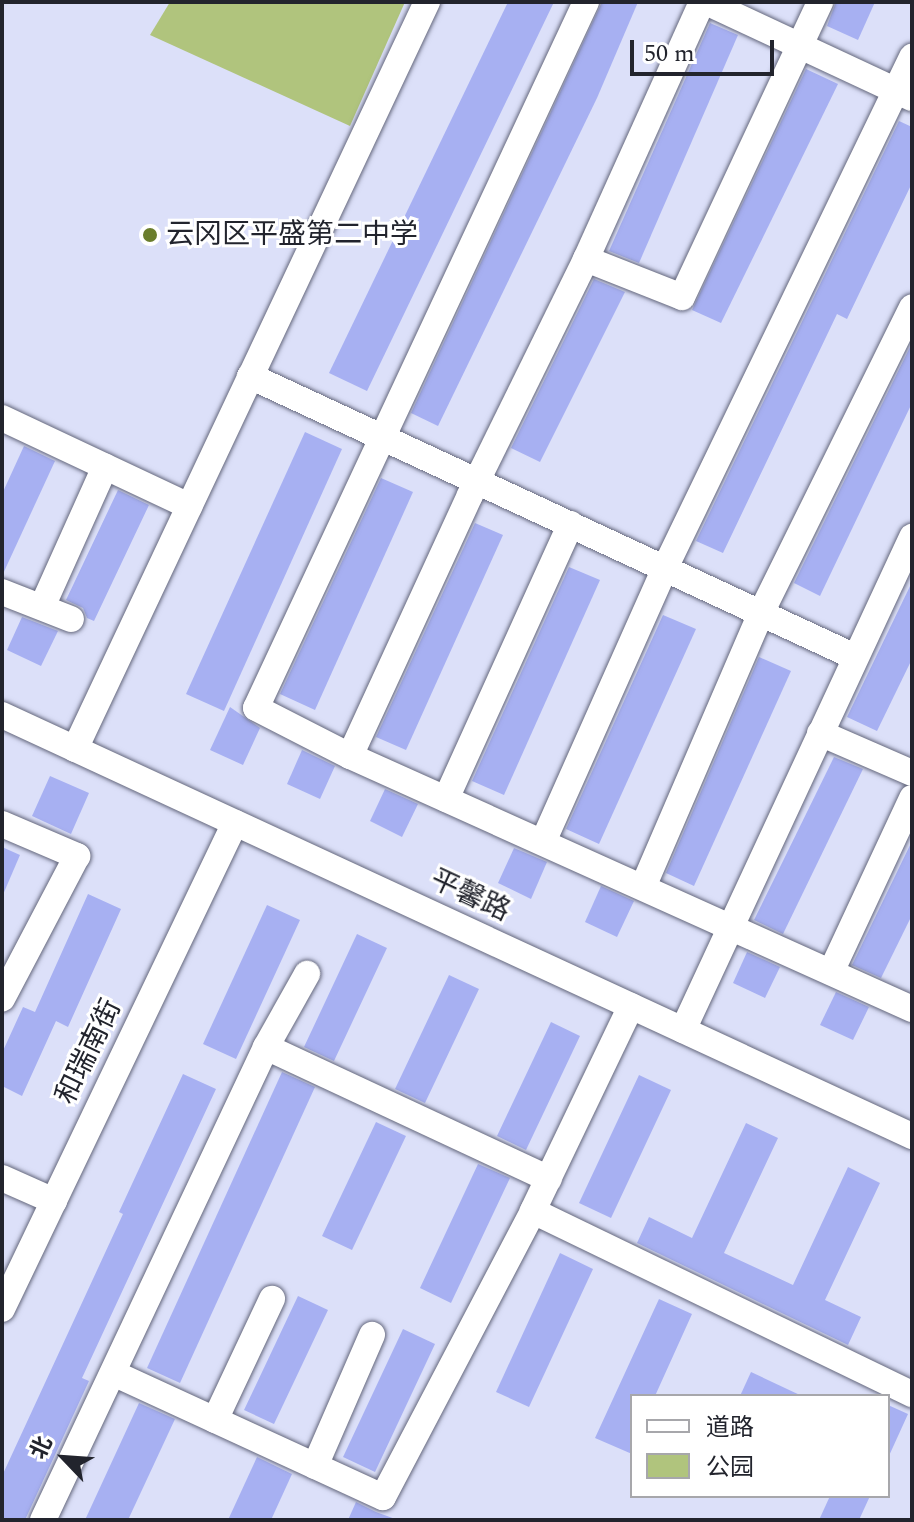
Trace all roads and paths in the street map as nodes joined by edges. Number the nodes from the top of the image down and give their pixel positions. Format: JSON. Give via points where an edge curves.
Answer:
{"nodes":[{"id":1,"x":427,"y":2,"type":"edge"},
{"id":2,"x":586,"y":2,"type":"edge"},
{"id":3,"x":704,"y":2,"type":"edge"},
{"id":4,"x":820,"y":2,"type":"edge"},
{"id":5,"x":799,"y":46,"type":"junction"},
{"id":6,"x":912,"y":57,"type":"edge"},
{"id":7,"x":904,"y":94,"type":"edge"},
{"id":8,"x":586,"y":259,"type":"junction"},
{"id":9,"x":912,"y":307,"type":"edge"},
{"id":10,"x":250,"y":376,"type":"junction"},
{"id":11,"x":4,"y":424,"type":"edge"},
{"id":12,"x":381,"y":436,"type":"junction"},
{"id":13,"x":105,"y":467,"type":"junction"},
{"id":14,"x":478,"y":480,"type":"junction"},
{"id":15,"x":189,"y":506,"type":"junction"},
{"id":16,"x":571,"y":524,"type":"junction"},
{"id":17,"x":912,"y":537,"type":"edge"},
{"id":18,"x":665,"y":568,"type":"junction"},
{"id":19,"x":2,"y":592,"type":"edge"},
{"id":20,"x":42,"y":607,"type":"junction"},
{"id":21,"x":761,"y":613,"type":"junction"},
{"id":22,"x":71,"y":619,"type":"dead end"},
{"id":23,"x":855,"y":657,"type":"junction"},
{"id":24,"x":2,"y":715,"type":"edge"},
{"id":25,"x":820,"y":733,"type":"junction"},
{"id":26,"x":75,"y":749,"type":"junction"},
{"id":27,"x":350,"y":756,"type":"junction"},
{"id":28,"x":912,"y":773,"type":"edge"},
{"id":29,"x":912,"y":798,"type":"edge"},
{"id":30,"x":446,"y":799,"type":"junction"},
{"id":31,"x":235,"y":823,"type":"junction"},
{"id":32,"x":2,"y":824,"type":"edge"},
{"id":33,"x":543,"y":842,"type":"junction"},
{"id":34,"x":643,"y":887,"type":"junction"},
{"id":35,"x":732,"y":927,"type":"junction"},
{"id":36,"x":831,"y":972,"type":"junction"},
{"id":37,"x":307,"y":974,"type":"dead end"},
{"id":38,"x":2,"y":999,"type":"edge"},
{"id":39,"x":631,"y":1006,"type":"junction"},
{"id":40,"x":912,"y":1009,"type":"edge"},
{"id":41,"x":683,"y":1030,"type":"junction"},
{"id":42,"x":266,"y":1047,"type":"junction"},
{"id":43,"x":912,"y":1136,"type":"edge"},
{"id":44,"x":2,"y":1178,"type":"edge"},
{"id":45,"x":549,"y":1179,"type":"junction"},
{"id":46,"x":54,"y":1201,"type":"junction"},
{"id":47,"x":533,"y":1211,"type":"junction"},
{"id":48,"x":272,"y":1299,"type":"dead end"},
{"id":49,"x":2,"y":1309,"type":"edge"},
{"id":50,"x":372,"y":1335,"type":"dead end"},
{"id":51,"x":113,"y":1373,"type":"junction"},
{"id":52,"x":912,"y":1394,"type":"edge"},
{"id":53,"x":215,"y":1420,"type":"junction"},
{"id":54,"x":315,"y":1466,"type":"junction"},
{"id":55,"x":43,"y":1520,"type":"edge"}],
"edges":[{"from":1,"to":10,"type":"street"},
{"from":2,"to":12,"type":"street"},
{"from":3,"to":5,"type":"street"},
{"from":3,"to":8,"type":"street"},
{"from":4,"to":5,"type":"street"},
{"from":5,"to":7,"type":"street"},
{"from":5,"to":8,"type":"street","via":[[682,297]]},
{"from":6,"to":7,"type":"street"},
{"from":7,"to":18,"type":"street"},
{"from":8,"to":14,"type":"street"},
{"from":9,"to":21,"type":"street"},
{"from":10,"to":12,"type":"street"},
{"from":10,"to":15,"type":"street"},
{"from":11,"to":13,"type":"street"},
{"from":12,"to":14,"type":"street"},
{"from":12,"to":27,"type":"street","via":[[256,708]]},
{"from":13,"to":15,"type":"street"},
{"from":13,"to":20,"type":"street"},
{"from":14,"to":16,"type":"street"},
{"from":14,"to":27,"type":"street"},
{"from":15,"to":26,"type":"street"},
{"from":16,"to":18,"type":"street"},
{"from":16,"to":30,"type":"street"},
{"from":17,"to":23,"type":"street"},
{"from":18,"to":21,"type":"street"},
{"from":18,"to":33,"type":"street"},
{"from":19,"to":20,"type":"street"},
{"from":20,"to":22,"type":"street"},
{"from":21,"to":23,"type":"street"},
{"from":21,"to":34,"type":"street"},
{"from":23,"to":25,"type":"street"},
{"from":24,"to":26,"type":"street","name":"平馨路"},
{"from":25,"to":28,"type":"street"},
{"from":25,"to":35,"type":"street"},
{"from":26,"to":31,"type":"street","name":"平馨路"},
{"from":27,"to":30,"type":"street"},
{"from":29,"to":36,"type":"street"},
{"from":30,"to":33,"type":"street"},
{"from":31,"to":39,"type":"street","name":"平馨路"},
{"from":31,"to":46,"type":"street","name":"和瑞南街"},
{"from":32,"to":38,"type":"street","via":[[77,856]]},
{"from":33,"to":34,"type":"street"},
{"from":34,"to":35,"type":"street"},
{"from":35,"to":36,"type":"street"},
{"from":35,"to":41,"type":"street"},
{"from":36,"to":40,"type":"street"},
{"from":37,"to":42,"type":"street"},
{"from":39,"to":41,"type":"street","name":"平馨路"},
{"from":39,"to":45,"type":"street"},
{"from":41,"to":43,"type":"street","name":"平馨路"},
{"from":42,"to":45,"type":"street"},
{"from":42,"to":51,"type":"street"},
{"from":44,"to":46,"type":"street"},
{"from":45,"to":47,"type":"street"},
{"from":46,"to":49,"type":"street","name":"和瑞南街"},
{"from":47,"to":52,"type":"street"},
{"from":47,"to":54,"type":"street","via":[[383,1497]]},
{"from":48,"to":53,"type":"street"},
{"from":50,"to":54,"type":"street"},
{"from":51,"to":53,"type":"street"},
{"from":51,"to":55,"type":"street"},
{"from":53,"to":54,"type":"street"}]}
